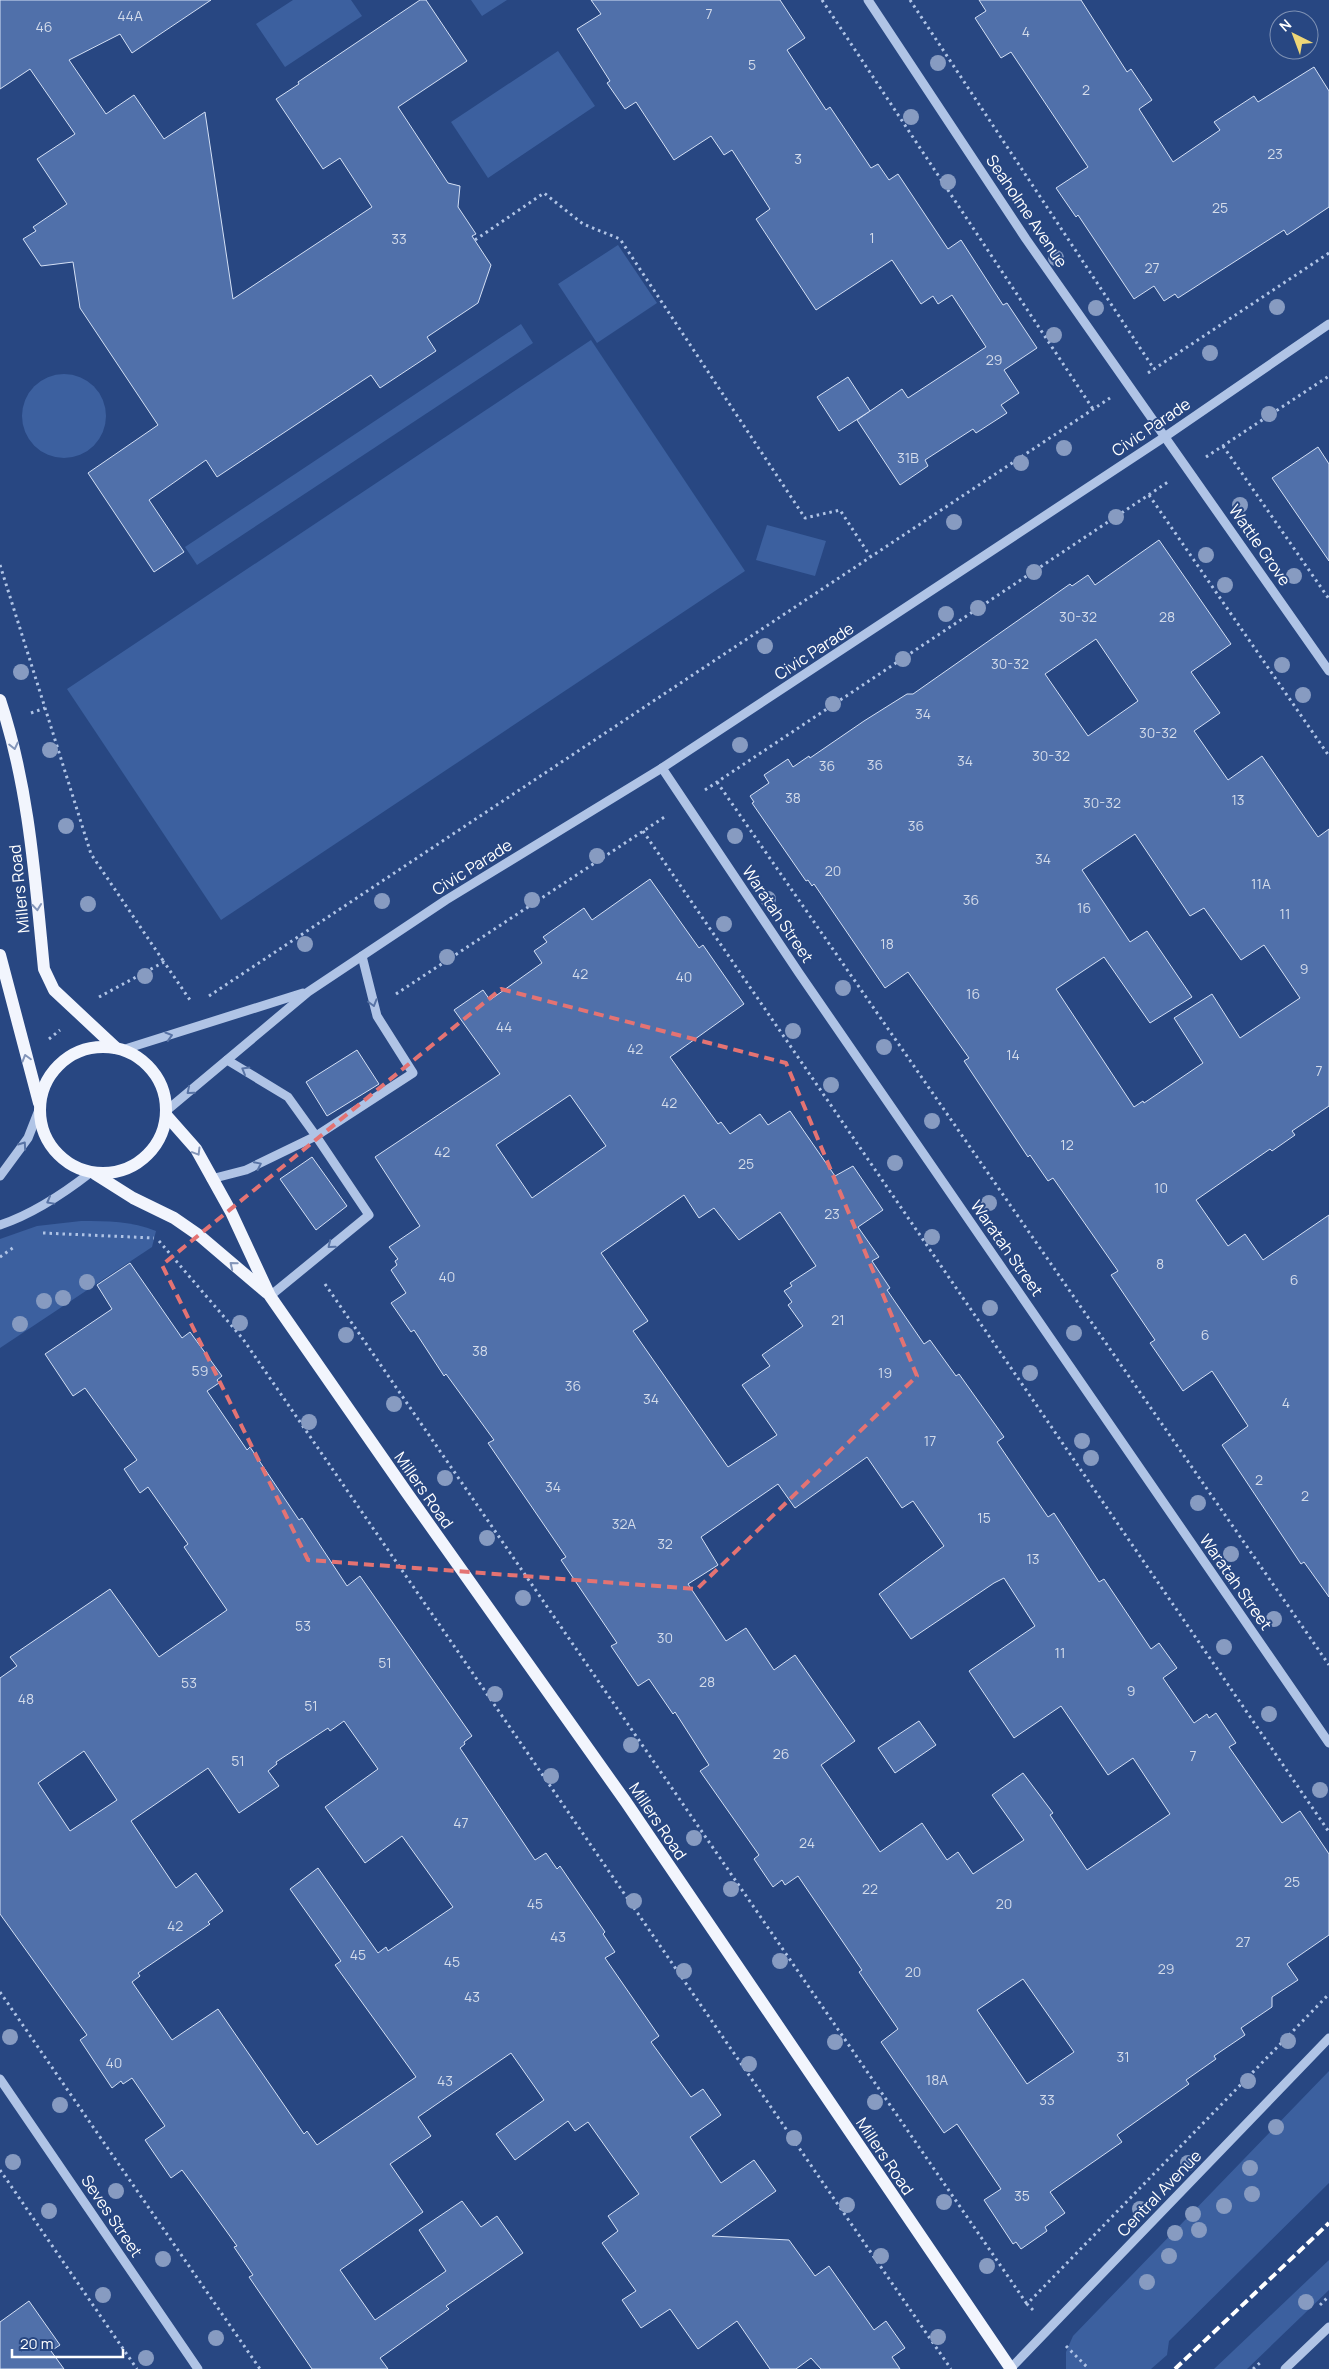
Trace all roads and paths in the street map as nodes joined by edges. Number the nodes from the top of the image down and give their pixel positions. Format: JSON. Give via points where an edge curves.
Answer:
{"nodes":[{"id":1,"x":822,"y":0,"type":"edge"},
{"id":2,"x":868,"y":0,"type":"edge"},
{"id":3,"x":910,"y":0,"type":"edge"},
{"id":4,"x":474,"y":240,"type":"dead end"},
{"id":5,"x":1329,"y":253,"type":"edge"},
{"id":6,"x":1329,"y":324,"type":"edge"},
{"id":7,"x":1154,"y":368,"type":"junction"},
{"id":8,"x":1329,"y":376,"type":"edge"},
{"id":9,"x":1129,"y":385,"type":"junction"},
{"id":10,"x":1093,"y":409,"type":"junction"},
{"id":11,"x":1166,"y":436,"type":"junction"},
{"id":12,"x":1223,"y":446,"type":"junction"},
{"id":13,"x":1188,"y":469,"type":"junction"},
{"id":14,"x":1149,"y":495,"type":"junction"},
{"id":15,"x":870,"y":556,"type":"junction"},
{"id":16,"x":0,"y":565,"type":"edge"},
{"id":17,"x":1329,"y":599,"type":"edge"},
{"id":18,"x":1329,"y":670,"type":"edge"},
{"id":19,"x":0,"y":700,"type":"edge"},
{"id":20,"x":1329,"y":756,"type":"edge"},
{"id":21,"x":662,"y":768,"type":"junction"},
{"id":22,"x":717,"y":782,"type":"junction"},
{"id":23,"x":686,"y":803,"type":"junction"},
{"id":24,"x":643,"y":831,"type":"junction"},
{"id":25,"x":0,"y":954,"type":"edge"},
{"id":26,"x":362,"y":956,"type":"junction"},
{"id":27,"x":164,"y":962,"type":"dead end"},
{"id":28,"x":308,"y":992,"type":"junction"},
{"id":29,"x":394,"y":996,"type":"dead end"},
{"id":30,"x":202,"y":1000,"type":"dead end"},
{"id":31,"x":119,"y":1049,"type":"junction"},
{"id":32,"x":227,"y":1060,"type":"junction"},
{"id":33,"x":39,"y":1108,"type":"junction"},
{"id":34,"x":166,"y":1113,"type":"junction"},
{"id":35,"x":316,"y":1136,"type":"junction"},
{"id":36,"x":93,"y":1173,"type":"junction"},
{"id":37,"x":0,"y":1176,"type":"edge"},
{"id":38,"x":211,"y":1179,"type":"junction"},
{"id":39,"x":30,"y":1212,"type":"junction"},
{"id":40,"x":0,"y":1225,"type":"edge"},
{"id":41,"x":325,"y":1284,"type":"dead end"},
{"id":42,"x":270,"y":1296,"type":"junction"},
{"id":43,"x":1329,"y":1665,"type":"edge"},
{"id":44,"x":1329,"y":1743,"type":"edge"},
{"id":45,"x":1329,"y":1832,"type":"edge"},
{"id":46,"x":0,"y":1992,"type":"edge"},
{"id":47,"x":1329,"y":1994,"type":"edge"},
{"id":48,"x":1329,"y":2038,"type":"edge"},
{"id":49,"x":0,"y":2079,"type":"edge"},
{"id":50,"x":0,"y":2170,"type":"edge"},
{"id":51,"x":1027,"y":2304,"type":"junction"},
{"id":52,"x":1329,"y":2327,"type":"edge"},
{"id":53,"x":1049,"y":2329,"type":"junction"},
{"id":54,"x":137,"y":2369,"type":"edge"},
{"id":55,"x":198,"y":2369,"type":"edge"},
{"id":56,"x":260,"y":2369,"type":"edge"},
{"id":57,"x":951,"y":2369,"type":"edge"},
{"id":58,"x":1010,"y":2369,"type":"edge"},
{"id":59,"x":1088,"y":2369,"type":"edge"},
{"id":60,"x":1285,"y":2369,"type":"edge"}],
"edges":[{"from":1,"to":10,"type":"path"},
{"from":2,"to":9,"type":"street","name":"Seaholme Avenue","via":[[1026,239]]},
{"from":3,"to":7,"type":"path"},
{"from":4,"to":15,"type":"path","via":[[544,193],[584,224],[620,240],[805,518],[840,510]]},
{"from":5,"to":7,"type":"path"},
{"from":6,"to":11,"type":"street","name":"Civic Parade"},
{"from":7,"to":9,"type":"path"},
{"from":8,"to":12,"type":"path"},
{"from":9,"to":10,"type":"path"},
{"from":9,"to":11,"type":"street","name":"Seaholme Avenue"},
{"from":10,"to":15,"type":"path"},
{"from":11,"to":13,"type":"street","name":"Wattle Grove"},
{"from":11,"to":21,"type":"street","name":"Civic Parade"},
{"from":12,"to":13,"type":"path"},
{"from":12,"to":17,"type":"path"},
{"from":13,"to":14,"type":"path"},
{"from":13,"to":18,"type":"street","name":"Wattle Grove"},
{"from":14,"to":20,"type":"path"},
{"from":14,"to":22,"type":"path"},
{"from":15,"to":30,"type":"path"},
{"from":16,"to":27,"type":"path","via":[[91,854]]},
{"from":19,"to":31,"type":"main road","name":"Millers Road","one_way":true,"via":[[14,743],[27,811],[44,969],[54,990]]},
{"from":21,"to":23,"type":"street","name":"Waratah Street"},
{"from":21,"to":26,"type":"street","name":"Civic Parade","via":[[446,900]]},
{"from":22,"to":23,"type":"path"},
{"from":22,"to":43,"type":"path"},
{"from":23,"to":24,"type":"path"},
{"from":23,"to":44,"type":"street","name":"Waratah Street","via":[[805,982]]},
{"from":24,"to":29,"type":"path"},
{"from":24,"to":45,"type":"path"},
{"from":33,"to":25,"type":"main road","one_way":true},
{"from":26,"to":28,"type":"street","name":"Civic Parade"},
{"from":26,"to":35,"type":"street","one_way":true,"via":[[377,1016],[414,1073]]},
{"from":31,"to":28,"type":"street","name":"Civic Parade","one_way":true},
{"from":28,"to":32,"type":"street","name":"Civic Parade"},
{"from":31,"to":33,"type":"main road","via":[[98,1047],[65,1059],[43,1088]]},
{"from":31,"to":34,"type":"main road","via":[[140,1059],[154,1073],[163,1091]]},
{"from":32,"to":34,"type":"street","name":"Civic Parade","one_way":true},
{"from":35,"to":32,"type":"street","one_way":true,"via":[[288,1097]]},
{"from":33,"to":36,"type":"main road","via":[[41,1127],[48,1144],[74,1167]]},
{"from":37,"to":33,"type":"street","one_way":true,"via":[[28,1138]]},
{"from":34,"to":36,"type":"main road","via":[[161,1135],[150,1152],[135,1165],[116,1173]]},
{"from":34,"to":38,"type":"main road","name":"Millers Road","one_way":true,"via":[[196,1149]]},
{"from":38,"to":35,"type":"street","one_way":true,"via":[[246,1170]]},
{"from":35,"to":42,"type":"street","one_way":true,"via":[[369,1215]]},
{"from":36,"to":39,"type":"street","one_way":true},
{"from":42,"to":36,"type":"main road","name":"Millers Road","one_way":true,"via":[[200,1236]]},
{"from":38,"to":42,"type":"main road","name":"Millers Road","via":[[231,1212]]},
{"from":39,"to":40,"type":"street"},
{"from":39,"to":57,"type":"path","via":[[41,1233],[156,1238],[242,1339]]},
{"from":41,"to":51,"type":"path"},
{"from":42,"to":58,"type":"main road","name":"Millers Road","via":[[632,1810]]},
{"from":46,"to":56,"type":"path"},
{"from":47,"to":51,"type":"path"},
{"from":48,"to":53,"type":"street","name":"Central Avenue"},
{"from":49,"to":55,"type":"street","name":"Seves Street"},
{"from":50,"to":54,"type":"path"},
{"from":51,"to":53,"type":"path"},
{"from":52,"to":60,"type":"street"},
{"from":53,"to":58,"type":"street","name":"Central Avenue"},
{"from":53,"to":59,"type":"path"}]}
